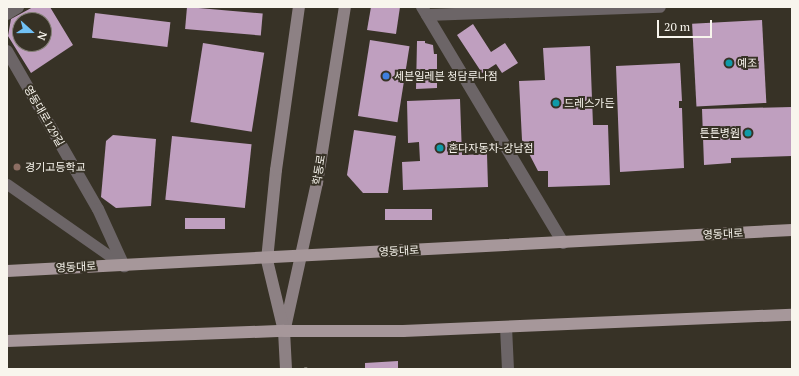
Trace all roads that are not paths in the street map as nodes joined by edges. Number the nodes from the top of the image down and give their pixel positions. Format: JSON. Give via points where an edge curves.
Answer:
{"nodes":[{"id":1,"x":18,"y":7,"type":"edge"},
{"id":2,"x":299,"y":7,"type":"edge"},
{"id":3,"x":345,"y":7,"type":"edge"},
{"id":4,"x":660,"y":7,"type":"edge"},
{"id":5,"x":546,"y":9,"type":"edge"},
{"id":6,"x":425,"y":11,"type":"edge"},
{"id":7,"x":7,"y":14,"type":"edge"},
{"id":8,"x":7,"y":52,"type":"edge"},
{"id":9,"x":7,"y":184,"type":"edge"},
{"id":10,"x":792,"y":230,"type":"edge"},
{"id":11,"x":563,"y":243,"type":"junction"},
{"id":12,"x":302,"y":255,"type":"junction"},
{"id":13,"x":267,"y":260,"type":"junction"},
{"id":14,"x":124,"y":266,"type":"junction"},
{"id":15,"x":7,"y":271,"type":"edge"},
{"id":16,"x":792,"y":314,"type":"edge"},
{"id":17,"x":506,"y":327,"type":"junction"},
{"id":18,"x":284,"y":331,"type":"junction"},
{"id":19,"x":7,"y":341,"type":"edge"},
{"id":20,"x":286,"y":369,"type":"edge"},
{"id":21,"x":508,"y":369,"type":"edge"}],
"edges":[{"from":1,"to":7,"type":"street"},
{"from":2,"to":13,"type":"main road","name":"학동로","via":[[276,170]]},
{"from":3,"to":12,"type":"main road","name":"학동로","via":[[317,183]]},
{"from":4,"to":5,"type":"street"},
{"from":5,"to":6,"type":"street"},
{"from":6,"to":11,"type":"street"},
{"from":8,"to":14,"type":"street","name":"영동대로129길","via":[[98,209]]},
{"from":9,"to":14,"type":"lane"},
{"from":10,"to":11,"type":"main road","name":"영동대로"},
{"from":11,"to":12,"type":"main road","name":"영동대로"},
{"from":12,"to":13,"type":"main road","name":"영동대로"},
{"from":12,"to":18,"type":"main road","name":"학동로"},
{"from":13,"to":14,"type":"main road","name":"영동대로"},
{"from":13,"to":18,"type":"main road","name":"학동로"},
{"from":14,"to":15,"type":"main road","name":"영동대로"},
{"from":16,"to":17,"type":"main road"},
{"from":17,"to":18,"type":"main road","via":[[402,331]]},
{"from":17,"to":21,"type":"street"},
{"from":18,"to":19,"type":"main road"},
{"from":18,"to":20,"type":"main road","name":"학동로"}]}
